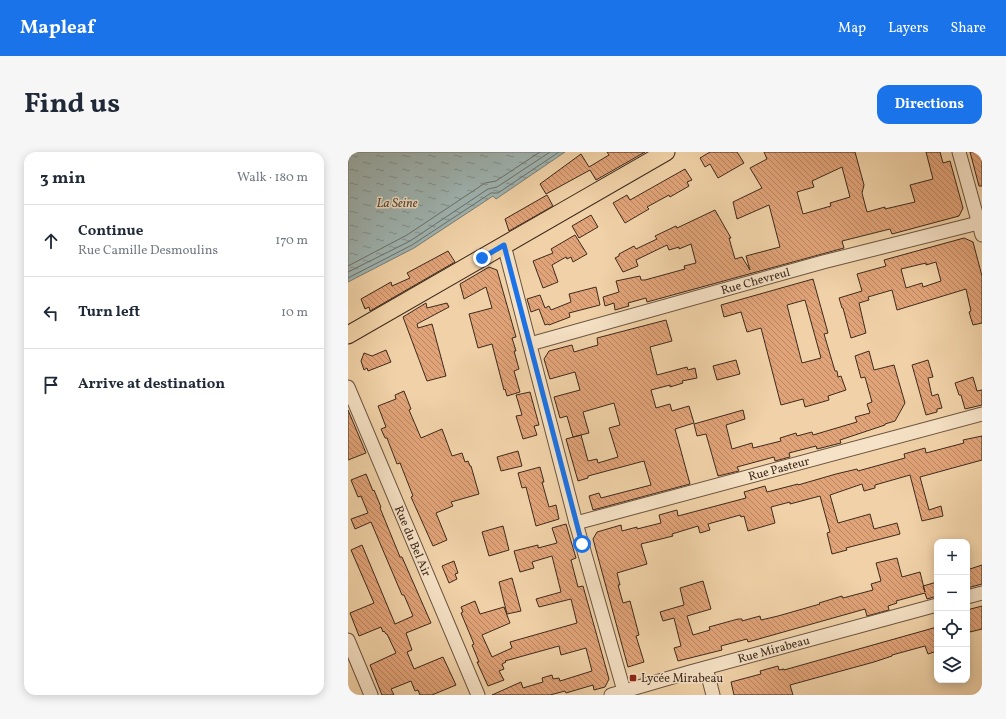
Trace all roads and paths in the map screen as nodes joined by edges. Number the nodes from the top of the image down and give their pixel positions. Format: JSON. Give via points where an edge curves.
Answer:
{"nodes":[{"id":1,"x":666,"y":152,"type":"edge"},
{"id":2,"x":959,"y":152,"type":"edge"},
{"id":3,"x":980,"y":222,"type":"edge"},
{"id":4,"x":982,"y":236,"type":"edge"},
{"id":5,"x":504,"y":245,"type":"junction"},
{"id":6,"x":348,"y":335,"type":"edge"},
{"id":7,"x":530,"y":344,"type":"junction"},
{"id":8,"x":348,"y":387,"type":"edge"},
{"id":9,"x":982,"y":414,"type":"edge"},
{"id":10,"x":576,"y":523,"type":"junction"},
{"id":11,"x":982,"y":593,"type":"edge"},
{"id":12,"x":970,"y":596,"type":"edge"},
{"id":13,"x":934,"y":606,"type":"edge"},
{"id":14,"x":348,"y":640,"type":"edge"},
{"id":15,"x":706,"y":668,"type":"junction"},
{"id":16,"x":624,"y":691,"type":"junction"},
{"id":17,"x":371,"y":695,"type":"edge"},
{"id":18,"x":478,"y":695,"type":"edge"},
{"id":19,"x":611,"y":695,"type":"edge"},
{"id":20,"x":713,"y":695,"type":"edge"}],
"edges":[{"from":1,"to":5,"type":"main road"},
{"from":2,"to":3,"type":"street"},
{"from":3,"to":4,"type":"street"},
{"from":3,"to":7,"type":"street","name":"Rue Chevreul","via":[[823,262]]},
{"from":5,"to":6,"type":"main road"},
{"from":5,"to":7,"type":"street"},
{"from":7,"to":10,"type":"street"},
{"from":8,"to":18,"type":"street","name":"Rue du Bel Air"},
{"from":9,"to":10,"type":"street","name":"Rue Pasteur"},
{"from":10,"to":16,"type":"street"},
{"from":11,"to":12,"type":"street"},
{"from":13,"to":15,"type":"street","name":"Rue Mirabeau"},
{"from":14,"to":17,"type":"street"},
{"from":15,"to":16,"type":"street","name":"Rue Mirabeau"},
{"from":15,"to":20,"type":"street"},
{"from":16,"to":19,"type":"street","name":"Rue Mirabeau"}]}
